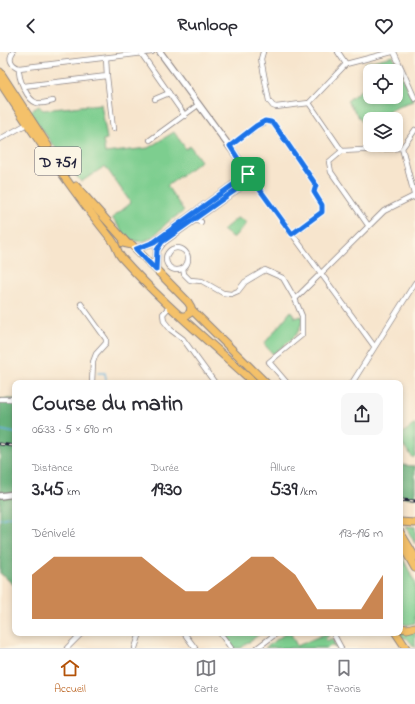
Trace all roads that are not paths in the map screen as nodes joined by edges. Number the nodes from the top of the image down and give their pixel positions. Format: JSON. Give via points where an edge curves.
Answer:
{"nodes":[{"id":1,"x":13,"y":52,"type":"edge"},
{"id":2,"x":152,"y":52,"type":"edge"},
{"id":3,"x":162,"y":52,"type":"edge"},
{"id":4,"x":263,"y":52,"type":"edge"},
{"id":5,"x":338,"y":52,"type":"edge"},
{"id":6,"x":393,"y":52,"type":"edge"},
{"id":7,"x":141,"y":53,"type":"edge"},
{"id":8,"x":106,"y":58,"type":"junction"},
{"id":9,"x":346,"y":64,"type":"junction"},
{"id":10,"x":18,"y":68,"type":"junction"},
{"id":11,"x":0,"y":72,"type":"edge"},
{"id":12,"x":107,"y":76,"type":"junction"},
{"id":13,"x":0,"y":82,"type":"edge"},
{"id":14,"x":24,"y":86,"type":"junction"},
{"id":15,"x":169,"y":93,"type":"junction"},
{"id":16,"x":155,"y":99,"type":"dead end"},
{"id":17,"x":415,"y":99,"type":"edge"},
{"id":18,"x":53,"y":101,"type":"dead end"},
{"id":19,"x":309,"y":103,"type":"junction"},
{"id":20,"x":198,"y":105,"type":"junction"},
{"id":21,"x":185,"y":116,"type":"junction"},
{"id":22,"x":28,"y":124,"type":"junction"},
{"id":23,"x":113,"y":129,"type":"dead end"},
{"id":24,"x":415,"y":130,"type":"edge"},
{"id":25,"x":0,"y":139,"type":"edge"},
{"id":26,"x":150,"y":140,"type":"dead end"},
{"id":27,"x":230,"y":146,"type":"junction"},
{"id":28,"x":403,"y":147,"type":"edge"},
{"id":29,"x":363,"y":150,"type":"edge"},
{"id":30,"x":342,"y":151,"type":"junction"},
{"id":31,"x":403,"y":152,"type":"edge"},
{"id":32,"x":249,"y":177,"type":"junction"},
{"id":33,"x":414,"y":197,"type":"edge"},
{"id":34,"x":194,"y":220,"type":"junction"},
{"id":35,"x":201,"y":222,"type":"dead end"},
{"id":36,"x":368,"y":225,"type":"junction"},
{"id":37,"x":292,"y":234,"type":"junction"},
{"id":38,"x":126,"y":242,"type":"junction"},
{"id":39,"x":118,"y":248,"type":"junction"},
{"id":40,"x":136,"y":249,"type":"junction"},
{"id":41,"x":183,"y":268,"type":"junction"},
{"id":42,"x":156,"y":270,"type":"junction"},
{"id":43,"x":320,"y":273,"type":"junction"},
{"id":44,"x":415,"y":283,"type":"edge"},
{"id":45,"x":295,"y":298,"type":"junction"},
{"id":46,"x":81,"y":304,"type":"dead end"},
{"id":47,"x":170,"y":306,"type":"junction"},
{"id":48,"x":191,"y":309,"type":"junction"},
{"id":49,"x":181,"y":316,"type":"junction"},
{"id":50,"x":374,"y":346,"type":"junction"},
{"id":51,"x":92,"y":380,"type":"edge"},
{"id":52,"x":213,"y":380,"type":"edge"},
{"id":53,"x":251,"y":380,"type":"edge"},
{"id":54,"x":263,"y":380,"type":"edge"},
{"id":55,"x":284,"y":380,"type":"edge"},
{"id":56,"x":354,"y":380,"type":"edge"},
{"id":57,"x":0,"y":399,"type":"edge"},
{"id":58,"x":12,"y":399,"type":"edge"},
{"id":59,"x":12,"y":494,"type":"edge"},
{"id":60,"x":0,"y":496,"type":"edge"},
{"id":61,"x":403,"y":522,"type":"edge"},
{"id":62,"x":415,"y":523,"type":"edge"},
{"id":63,"x":403,"y":537,"type":"edge"},
{"id":64,"x":403,"y":546,"type":"edge"},
{"id":65,"x":415,"y":557,"type":"edge"},
{"id":66,"x":415,"y":568,"type":"edge"},
{"id":67,"x":415,"y":627,"type":"edge"},
{"id":68,"x":403,"y":628,"type":"edge"},
{"id":69,"x":79,"y":636,"type":"edge"},
{"id":70,"x":139,"y":636,"type":"edge"},
{"id":71,"x":186,"y":636,"type":"edge"},
{"id":72,"x":222,"y":636,"type":"edge"},
{"id":73,"x":273,"y":636,"type":"edge"},
{"id":74,"x":335,"y":636,"type":"edge"},
{"id":75,"x":398,"y":636,"type":"edge"},
{"id":76,"x":67,"y":648,"type":"edge"},
{"id":77,"x":135,"y":648,"type":"edge"},
{"id":78,"x":195,"y":648,"type":"edge"},
{"id":79,"x":231,"y":648,"type":"edge"},
{"id":80,"x":257,"y":648,"type":"edge"},
{"id":81,"x":341,"y":648,"type":"edge"},
{"id":82,"x":406,"y":648,"type":"edge"}],
"edges":[{"from":1,"to":10,"type":"street","via":[[12,63]]},
{"from":2,"to":7,"type":"street"},
{"from":3,"to":20,"type":"street"},
{"from":4,"to":19,"type":"street","via":[[261,59],[271,104],[279,107]]},
{"from":5,"to":9,"type":"street"},
{"from":6,"to":9,"type":"street"},
{"from":6,"to":17,"type":"street"},
{"from":7,"to":8,"type":"street"},
{"from":7,"to":15,"type":"street"},
{"from":8,"to":10,"type":"street"},
{"from":8,"to":12,"type":"street"},
{"from":9,"to":19,"type":"street"},
{"from":10,"to":14,"type":"street"},
{"from":11,"to":38,"type":"main road","number":"D 751","via":[[78,189]]},
{"from":12,"to":14,"type":"street"},
{"from":12,"to":23,"type":"street"},
{"from":13,"to":22,"type":"main road","number":"D 751"},
{"from":14,"to":18,"type":"street","via":[[29,96],[37,103]]},
{"from":15,"to":16,"type":"street"},
{"from":15,"to":21,"type":"street"},
{"from":19,"to":30,"type":"street"},
{"from":20,"to":21,"type":"street"},
{"from":20,"to":27,"type":"street"},
{"from":21,"to":26,"type":"street"},
{"from":22,"to":25,"type":"street"},
{"from":22,"to":39,"type":"main road","number":"D 751"},
{"from":24,"to":28,"type":"street"},
{"from":27,"to":32,"type":"street"},
{"from":27,"to":37,"type":"street","via":[[261,123],[269,121],[274,124],[316,185],[314,192],[322,205],[322,212]]},
{"from":29,"to":30,"type":"street"},
{"from":30,"to":36,"type":"street","via":[[329,162],[331,172]]},
{"from":31,"to":33,"type":"street"},
{"from":32,"to":34,"type":"street"},
{"from":32,"to":37,"type":"street"},
{"from":32,"to":40,"type":"street","via":[[154,242]]},
{"from":33,"to":36,"type":"street","via":[[384,211]]},
{"from":34,"to":35,"type":"street"},
{"from":34,"to":42,"type":"street","via":[[158,247]]},
{"from":36,"to":43,"type":"street"},
{"from":37,"to":43,"type":"street"},
{"from":38,"to":39,"type":"main road"},
{"from":38,"to":40,"type":"main road"},
{"from":39,"to":47,"type":"main road","via":[[122,258]]},
{"from":40,"to":42,"type":"main road"},
{"from":41,"to":41,"type":"street","via":[[188,261],[187,253],[181,248],[171,249],[166,256],[167,264],[174,270]]},
{"from":41,"to":45,"type":"street","via":[[184,274],[190,280],[202,281],[223,293],[231,294],[265,270],[283,278]]},
{"from":42,"to":48,"type":"main road","via":[[186,300]]},
{"from":43,"to":45,"type":"street"},
{"from":43,"to":50,"type":"street"},
{"from":44,"to":50,"type":"street"},
{"from":45,"to":55,"type":"street","via":[[302,316],[302,335],[269,362]]},
{"from":46,"to":51,"type":"street","via":[[106,339],[93,362]]},
{"from":47,"to":49,"type":"main road"},
{"from":47,"to":52,"type":"street","via":[[163,314],[164,321],[183,339]]},
{"from":48,"to":49,"type":"main road","via":[[187,315]]},
{"from":48,"to":54,"type":"main road"},
{"from":49,"to":53,"type":"main road"},
{"from":50,"to":56,"type":"street"},
{"from":57,"to":58,"type":"street"},
{"from":59,"to":60,"type":"street"},
{"from":61,"to":62,"type":"main road"},
{"from":63,"to":65,"type":"main road"},
{"from":64,"to":66,"type":"main road"},
{"from":67,"to":68,"type":"main road"},
{"from":69,"to":76,"type":"street"},
{"from":70,"to":77,"type":"street"},
{"from":71,"to":78,"type":"street"},
{"from":72,"to":79,"type":"street"},
{"from":73,"to":80,"type":"street"},
{"from":74,"to":81,"type":"street"},
{"from":75,"to":82,"type":"main road"}]}
